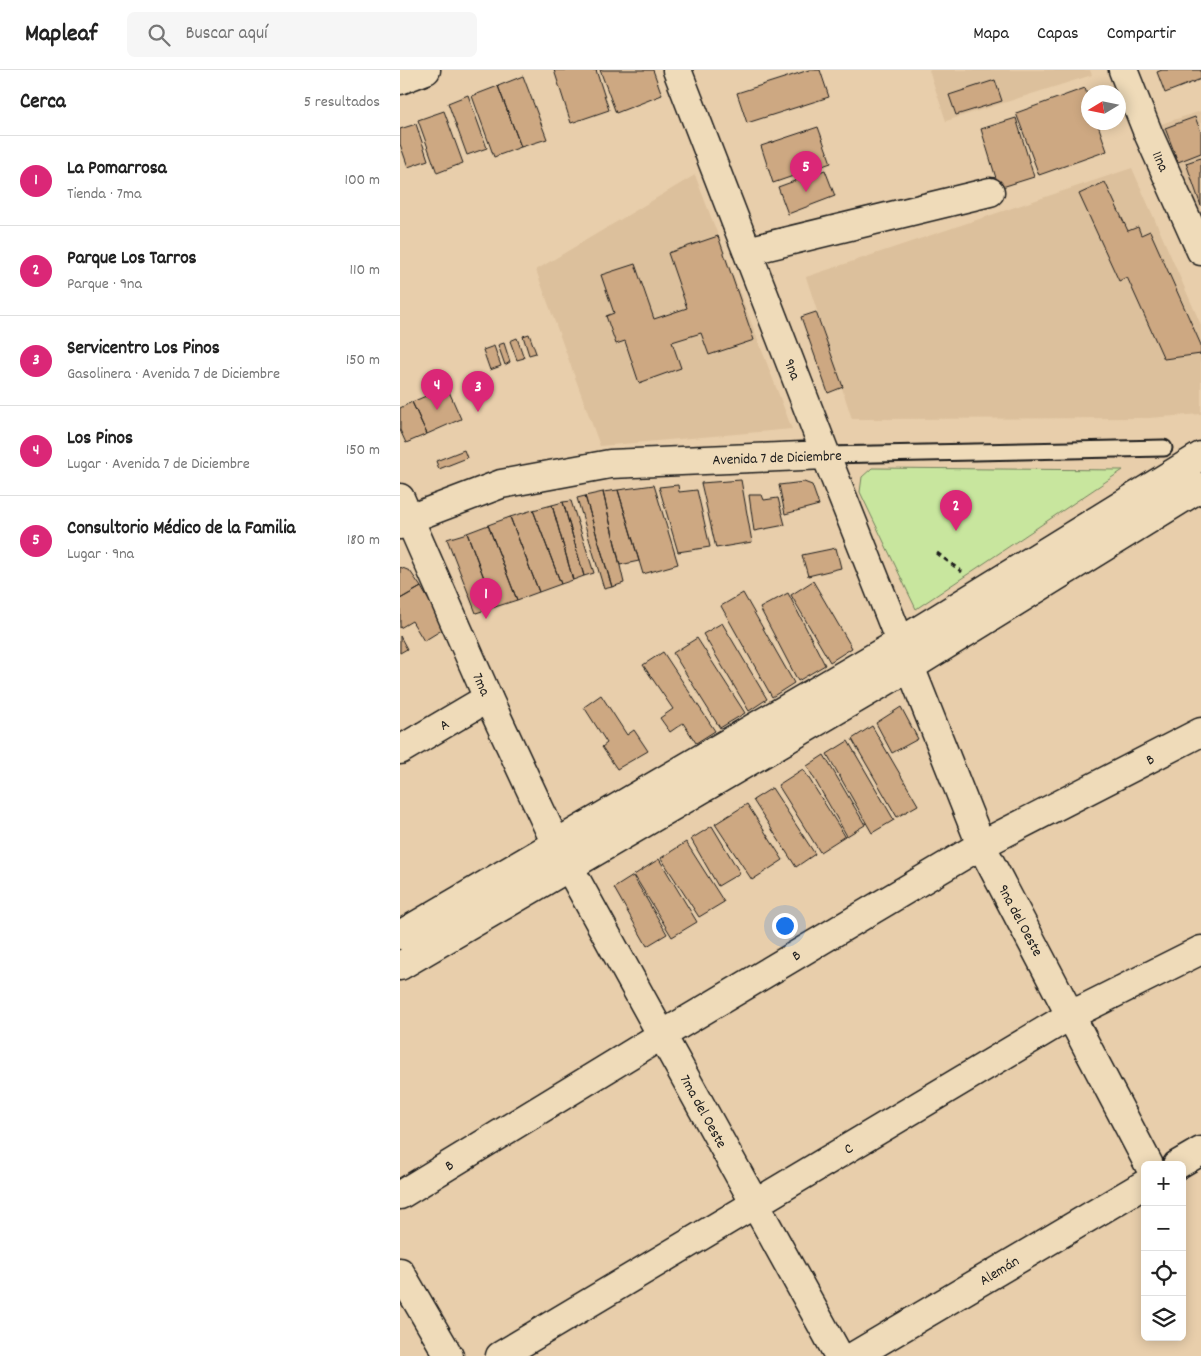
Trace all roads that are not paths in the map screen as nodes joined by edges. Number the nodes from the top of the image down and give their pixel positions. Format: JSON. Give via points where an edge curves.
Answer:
{"nodes":[{"id":1,"x":426,"y":70,"type":"edge"},
{"id":2,"x":677,"y":70,"type":"edge"},
{"id":3,"x":1124,"y":70,"type":"edge"},
{"id":4,"x":400,"y":80,"type":"edge"},
{"id":5,"x":990,"y":192,"type":"dead end"},
{"id":6,"x":747,"y":251,"type":"junction"},
{"id":7,"x":1201,"y":251,"type":"edge"},
{"id":8,"x":1164,"y":448,"type":"dead end"},
{"id":9,"x":826,"y":455,"type":"junction"},
{"id":10,"x":1201,"y":456,"type":"edge"},
{"id":11,"x":1201,"y":487,"type":"edge"},
{"id":12,"x":403,"y":514,"type":"edge"},
{"id":13,"x":905,"y":654,"type":"junction"},
{"id":14,"x":488,"y":698,"type":"junction"},
{"id":15,"x":1201,"y":732,"type":"edge"},
{"id":16,"x":400,"y":750,"type":"edge"},
{"id":17,"x":982,"y":845,"type":"junction"},
{"id":18,"x":562,"y":855,"type":"junction"},
{"id":19,"x":400,"y":935,"type":"edge"},
{"id":20,"x":1201,"y":950,"type":"edge"},
{"id":21,"x":400,"y":966,"type":"edge"},
{"id":22,"x":1071,"y":1015,"type":"junction"},
{"id":23,"x":662,"y":1035,"type":"junction"},
{"id":24,"x":1201,"y":1150,"type":"edge"},
{"id":25,"x":1147,"y":1161,"type":"edge"},
{"id":26,"x":1183,"y":1161,"type":"edge"},
{"id":27,"x":1141,"y":1186,"type":"edge"},
{"id":28,"x":400,"y":1195,"type":"edge"},
{"id":29,"x":755,"y":1203,"type":"junction"},
{"id":30,"x":400,"y":1272,"type":"edge"},
{"id":31,"x":449,"y":1356,"type":"edge"},
{"id":32,"x":500,"y":1356,"type":"edge"},
{"id":33,"x":839,"y":1356,"type":"edge"},
{"id":34,"x":854,"y":1356,"type":"edge"}],
"edges":[{"from":1,"to":4,"type":"street"},
{"from":2,"to":6,"type":"street","name":"9na"},
{"from":3,"to":7,"type":"street","name":"11na","via":[[1148,133]]},
{"from":5,"to":6,"type":"street"},
{"from":6,"to":9,"type":"street","name":"9na"},
{"from":8,"to":9,"type":"lane","name":"Avenida 7 de Diciembre"},
{"from":9,"to":12,"type":"street","name":"Avenida 7 de Diciembre","via":[[610,464],[501,484]]},
{"from":9,"to":13,"type":"street","name":"9na"},
{"from":10,"to":13,"type":"street"},
{"from":11,"to":13,"type":"street"},
{"from":12,"to":14,"type":"street","name":"7ma"},
{"from":13,"to":17,"type":"street","name":"9na del Oeste"},
{"from":13,"to":18,"type":"street"},
{"from":14,"to":16,"type":"street","name":"A"},
{"from":14,"to":18,"type":"street","name":"7ma"},
{"from":15,"to":17,"type":"street","name":"B"},
{"from":17,"to":22,"type":"street","name":"9na del Oeste"},
{"from":17,"to":23,"type":"street","name":"B"},
{"from":18,"to":19,"type":"street"},
{"from":18,"to":21,"type":"street"},
{"from":18,"to":23,"type":"street","name":"7ma del Oeste"},
{"from":20,"to":22,"type":"street","name":"C"},
{"from":22,"to":25,"type":"street","name":"9na del Oeste"},
{"from":22,"to":29,"type":"street","name":"C"},
{"from":23,"to":28,"type":"street","name":"B"},
{"from":23,"to":29,"type":"street","name":"7ma del Oeste"},
{"from":24,"to":26,"type":"street"},
{"from":27,"to":34,"type":"street","name":"Alemán"},
{"from":29,"to":32,"type":"street","name":"C"},
{"from":29,"to":33,"type":"street","name":"7ma del Oeste"},
{"from":30,"to":31,"type":"street"}]}
